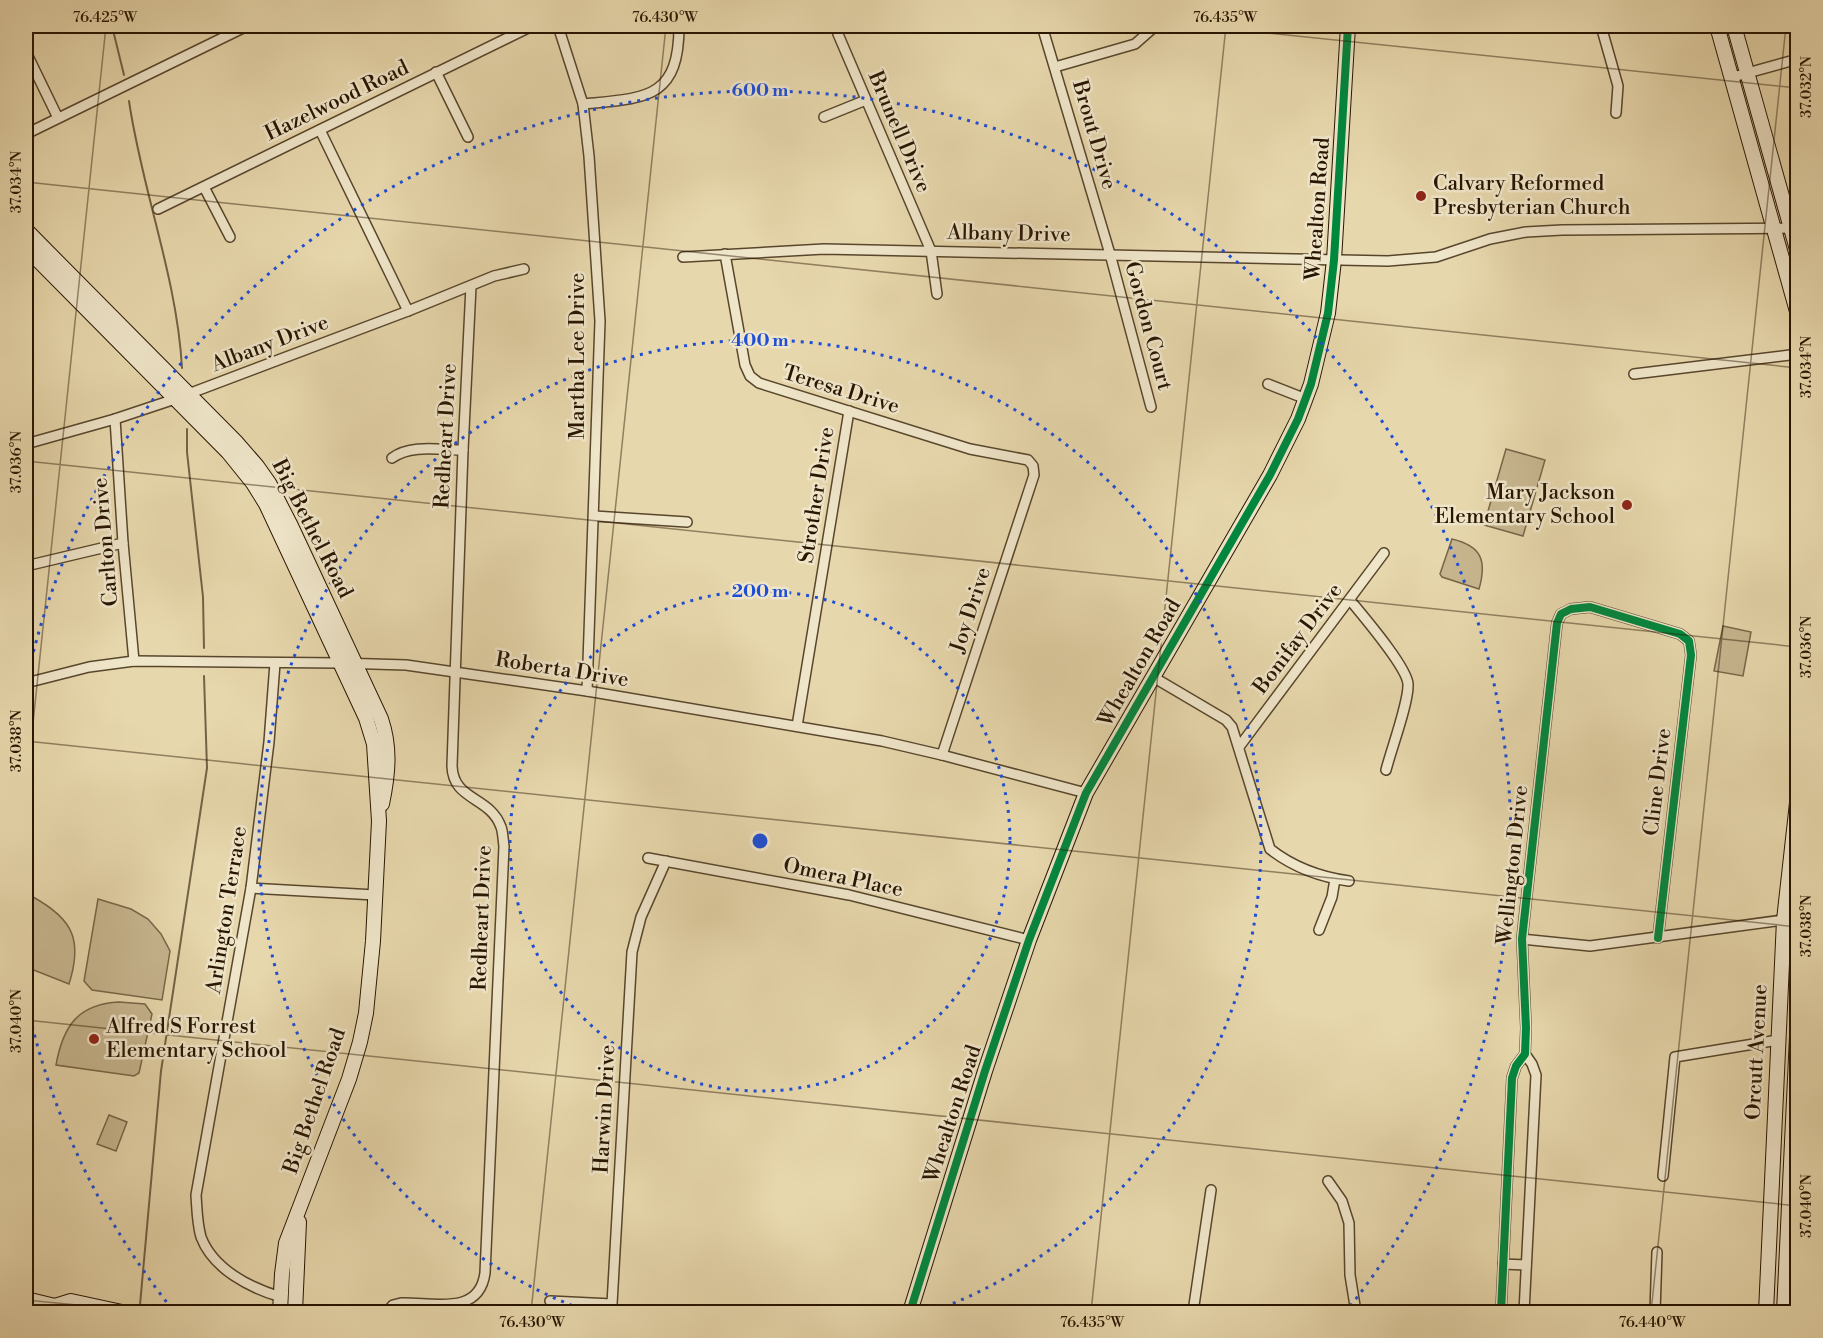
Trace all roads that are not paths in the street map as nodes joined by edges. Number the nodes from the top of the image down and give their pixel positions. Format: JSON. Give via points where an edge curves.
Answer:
{"nodes":[{"id":1,"x":247,"y":26,"type":"edge"},
{"id":2,"x":532,"y":26,"type":"edge"},
{"id":3,"x":558,"y":26,"type":"edge"},
{"id":4,"x":679,"y":26,"type":"edge"},
{"id":5,"x":837,"y":26,"type":"edge"},
{"id":6,"x":1042,"y":26,"type":"edge"},
{"id":7,"x":1348,"y":26,"type":"edge"},
{"id":8,"x":1601,"y":26,"type":"edge"},
{"id":9,"x":1717,"y":26,"type":"edge"},
{"id":10,"x":1734,"y":26,"type":"edge"},
{"id":11,"x":1152,"y":29,"type":"dead end"},
{"id":12,"x":26,"y":52,"type":"edge"},
{"id":13,"x":1797,"y":59,"type":"edge"},
{"id":14,"x":1055,"y":68,"type":"junction"},
{"id":15,"x":436,"y":72,"type":"junction"},
{"id":16,"x":1747,"y":73,"type":"junction"},
{"id":17,"x":1733,"y":77,"type":"junction"},
{"id":18,"x":866,"y":100,"type":"junction"},
{"id":19,"x":583,"y":104,"type":"junction"},
{"id":20,"x":1616,"y":113,"type":"dead end"},
{"id":21,"x":824,"y":117,"type":"dead end"},
{"id":22,"x":58,"y":118,"type":"junction"},
{"id":23,"x":320,"y":130,"type":"junction"},
{"id":24,"x":26,"y":134,"type":"edge"},
{"id":25,"x":468,"y":137,"type":"dead end"},
{"id":26,"x":204,"y":187,"type":"junction"},
{"id":27,"x":158,"y":209,"type":"dead end"},
{"id":28,"x":1794,"y":228,"type":"edge"},
{"id":29,"x":1775,"y":229,"type":"junction"},
{"id":30,"x":26,"y":230,"type":"edge"},
{"id":31,"x":230,"y":237,"type":"dead end"},
{"id":32,"x":26,"y":248,"type":"edge"},
{"id":33,"x":931,"y":251,"type":"junction"},
{"id":34,"x":1797,"y":253,"type":"edge"},
{"id":35,"x":725,"y":254,"type":"junction"},
{"id":36,"x":1110,"y":254,"type":"junction"},
{"id":37,"x":683,"y":257,"type":"dead end"},
{"id":38,"x":1334,"y":260,"type":"junction"},
{"id":39,"x":524,"y":269,"type":"dead end"},
{"id":40,"x":471,"y":286,"type":"junction"},
{"id":41,"x":937,"y":294,"type":"dead end"},
{"id":42,"x":408,"y":311,"type":"junction"},
{"id":43,"x":1797,"y":315,"type":"edge"},
{"id":44,"x":1797,"y":354,"type":"edge"},
{"id":45,"x":1634,"y":374,"type":"dead end"},
{"id":46,"x":1268,"y":384,"type":"dead end"},
{"id":47,"x":181,"y":396,"type":"junction"},
{"id":48,"x":1306,"y":399,"type":"junction"},
{"id":49,"x":1151,"y":408,"type":"dead end"},
{"id":50,"x":849,"y":411,"type":"junction"},
{"id":51,"x":115,"y":419,"type":"junction"},
{"id":52,"x":26,"y":444,"type":"edge"},
{"id":53,"x":463,"y":450,"type":"junction"},
{"id":54,"x":392,"y":458,"type":"dead end"},
{"id":55,"x":1034,"y":475,"type":"joint"},
{"id":56,"x":278,"y":515,"type":"junction"},
{"id":57,"x":594,"y":516,"type":"junction"},
{"id":58,"x":687,"y":522,"type":"dead end"},
{"id":59,"x":123,"y":543,"type":"junction"},
{"id":60,"x":1384,"y":553,"type":"dead end"},
{"id":61,"x":26,"y":566,"type":"edge"},
{"id":62,"x":1350,"y":600,"type":"junction"},
{"id":63,"x":1556,"y":633,"type":"joint"},
{"id":64,"x":134,"y":661,"type":"junction"},
{"id":65,"x":276,"y":663,"type":"junction"},
{"id":66,"x":340,"y":663,"type":"junction"},
{"id":67,"x":355,"y":663,"type":"junction"},
{"id":68,"x":455,"y":673,"type":"junction"},
{"id":69,"x":1153,"y":677,"type":"junction"},
{"id":70,"x":26,"y":683,"type":"edge"},
{"id":71,"x":587,"y":691,"type":"junction"},
{"id":72,"x":797,"y":726,"type":"junction"},
{"id":73,"x":1239,"y":747,"type":"junction"},
{"id":74,"x":942,"y":755,"type":"junction"},
{"id":75,"x":1386,"y":770,"type":"dead end"},
{"id":76,"x":1086,"y":793,"type":"junction"},
{"id":77,"x":1797,"y":794,"type":"edge"},
{"id":78,"x":379,"y":821,"type":"junction"},
{"id":79,"x":648,"y":858,"type":"dead end"},
{"id":80,"x":666,"y":861,"type":"junction"},
{"id":81,"x":1335,"y":879,"type":"junction"},
{"id":82,"x":1349,"y":881,"type":"dead end"},
{"id":83,"x":251,"y":888,"type":"junction"},
{"id":84,"x":375,"y":895,"type":"junction"},
{"id":85,"x":1791,"y":919,"type":"edge"},
{"id":86,"x":1319,"y":930,"type":"dead end"},
{"id":87,"x":1658,"y":938,"type":"junction"},
{"id":88,"x":1522,"y":939,"type":"junction"},
{"id":89,"x":1029,"y":940,"type":"junction"},
{"id":90,"x":1797,"y":1015,"type":"edge"},
{"id":91,"x":1778,"y":1040,"type":"junction"},
{"id":92,"x":1525,"y":1054,"type":"junction"},
{"id":93,"x":1663,"y":1176,"type":"dead end"},
{"id":94,"x":1328,"y":1181,"type":"dead end"},
{"id":95,"x":1211,"y":1190,"type":"dead end"},
{"id":96,"x":299,"y":1214,"type":"junction"},
{"id":97,"x":1657,"y":1252,"type":"dead end"},
{"id":98,"x":1503,"y":1264,"type":"junction"},
{"id":99,"x":1526,"y":1265,"type":"junction"},
{"id":100,"x":281,"y":1297,"type":"junction"},
{"id":101,"x":26,"y":1299,"type":"edge"},
{"id":102,"x":550,"y":1301,"type":"dead end"},
{"id":103,"x":57,"y":1310,"type":"edge"},
{"id":104,"x":122,"y":1312,"type":"edge"},
{"id":105,"x":280,"y":1312,"type":"edge"},
{"id":106,"x":295,"y":1312,"type":"edge"},
{"id":107,"x":387,"y":1312,"type":"edge"},
{"id":108,"x":910,"y":1312,"type":"edge"},
{"id":109,"x":1193,"y":1312,"type":"edge"},
{"id":110,"x":1356,"y":1312,"type":"edge"},
{"id":111,"x":1501,"y":1312,"type":"edge"},
{"id":112,"x":1524,"y":1312,"type":"edge"},
{"id":113,"x":1655,"y":1312,"type":"edge"},
{"id":114,"x":1766,"y":1312,"type":"edge"},
{"id":115,"x":1784,"y":1312,"type":"edge"}],
"edges":[{"from":1,"to":22,"type":"street"},
{"from":2,"to":15,"type":"street","name":"Hazelwood Road"},
{"from":3,"to":19,"type":"street","name":"Martha Lee Drive"},
{"from":4,"to":19,"type":"street","via":[[677,59],[659,87],[629,100]]},
{"from":5,"to":18,"type":"street","name":"Brunell Drive"},
{"from":6,"to":14,"type":"street","name":"Brout Drive"},
{"from":7,"to":38,"type":"main road","name":"Whealton Road"},
{"from":8,"to":20,"type":"street","via":[[1618,86]]},
{"from":9,"to":17,"type":"main road"},
{"from":10,"to":16,"type":"main road"},
{"from":11,"to":14,"type":"street","via":[[1135,44]]},
{"from":12,"to":22,"type":"street"},
{"from":13,"to":16,"type":"street"},
{"from":14,"to":36,"type":"street","name":"Brout Drive"},
{"from":15,"to":23,"type":"street","name":"Hazelwood Road"},
{"from":15,"to":25,"type":"street"},
{"from":16,"to":17,"type":"street"},
{"from":16,"to":28,"type":"main road"},
{"from":17,"to":29,"type":"main road"},
{"from":18,"to":21,"type":"street"},
{"from":18,"to":33,"type":"street","name":"Brunell Drive"},
{"from":19,"to":57,"type":"street","name":"Martha Lee Drive","via":[[600,321]]},
{"from":22,"to":24,"type":"street"},
{"from":23,"to":26,"type":"street","name":"Hazelwood Road"},
{"from":23,"to":42,"type":"street"},
{"from":26,"to":27,"type":"street","name":"Hazelwood Road"},
{"from":26,"to":31,"type":"street"},
{"from":28,"to":29,"type":"street","name":"Albany Drive"},
{"from":28,"to":34,"type":"main road"},
{"from":29,"to":38,"type":"street","name":"Albany Drive","via":[[1526,232],[1411,260]]},
{"from":29,"to":43,"type":"main road"},
{"from":30,"to":47,"type":"main road","name":"Big Bethel Road"},
{"from":32,"to":47,"type":"main road","name":"Big Bethel Road"},
{"from":33,"to":35,"type":"street","name":"Albany Drive","via":[[824,249]]},
{"from":33,"to":36,"type":"street","name":"Albany Drive"},
{"from":33,"to":41,"type":"street","name":"Brunell Drive"},
{"from":35,"to":37,"type":"street","name":"Albany Drive"},
{"from":35,"to":50,"type":"street","name":"Teresa Drive","via":[[750,376],[759,383]]},
{"from":36,"to":38,"type":"street","name":"Albany Drive"},
{"from":36,"to":49,"type":"street","name":"Gordon Court"},
{"from":38,"to":48,"type":"main road","name":"Whealton Road","via":[[1322,344]]},
{"from":39,"to":40,"type":"street","name":"Albany Drive"},
{"from":40,"to":42,"type":"street","name":"Albany Drive"},
{"from":40,"to":53,"type":"street","name":"Redheart Drive"},
{"from":42,"to":47,"type":"street","name":"Albany Drive"},
{"from":44,"to":45,"type":"street"},
{"from":46,"to":48,"type":"street"},
{"from":47,"to":51,"type":"street","name":"Albany Drive"},
{"from":47,"to":56,"type":"main road","name":"Big Bethel Road"},
{"from":48,"to":69,"type":"main road","name":"Whealton Road","via":[[1270,475]]},
{"from":50,"to":55,"type":"street","name":"Teresa Drive","via":[[970,449],[1028,460]]},
{"from":50,"to":72,"type":"street","name":"Strother Drive"},
{"from":51,"to":52,"type":"street","name":"Albany Drive"},
{"from":51,"to":59,"type":"street","name":"Carlton Drive"},
{"from":53,"to":54,"type":"street","via":[[412,450]]},
{"from":53,"to":68,"type":"street","name":"Redheart Drive"},
{"from":55,"to":74,"type":"street","name":"Joy Drive"},
{"from":56,"to":66,"type":"main road","name":"Big Bethel Road"},
{"from":56,"to":67,"type":"main road","name":"Big Bethel Road"},
{"from":57,"to":58,"type":"street"},
{"from":57,"to":71,"type":"street","name":"Martha Lee Drive"},
{"from":59,"to":61,"type":"street"},
{"from":59,"to":64,"type":"street","name":"Carlton Drive"},
{"from":60,"to":62,"type":"street","name":"Bonifay Drive"},
{"from":62,"to":73,"type":"street","name":"Bonifay Drive"},
{"from":62,"to":75,"type":"street","via":[[1402,668],[1408,683]]},
{"from":63,"to":87,"type":"street","name":"Cline Drive","via":[[1561,614],[1590,607],[1680,634],[1689,641],[1691,655]]},
{"from":63,"to":88,"type":"street","name":"Wellington Drive"},
{"from":64,"to":65,"type":"street","name":"Roberta Drive"},
{"from":64,"to":70,"type":"street","name":"Roberta Drive","via":[[89,667]]},
{"from":65,"to":66,"type":"street","name":"Roberta Drive"},
{"from":65,"to":83,"type":"street","name":"Arlington Terrace"},
{"from":66,"to":67,"type":"street","name":"Roberta Drive"},
{"from":66,"to":78,"type":"main road","name":"Big Bethel Road","via":[[373,736]]},
{"from":67,"to":68,"type":"street","name":"Roberta Drive","via":[[406,665]]},
{"from":67,"to":78,"type":"main road","name":"Big Bethel Road","via":[[381,719],[388,746],[387,780]]},
{"from":68,"to":71,"type":"street","name":"Roberta Drive"},
{"from":68,"to":107,"type":"street","name":"Redheart Drive","via":[[452,777],[464,793],[490,809],[501,826],[504,846],[485,1273],[481,1289],[462,1303],[401,1303]]},
{"from":69,"to":73,"type":"street","via":[[1226,720]]},
{"from":69,"to":76,"type":"main road","name":"Whealton Road"},
{"from":71,"to":72,"type":"street","name":"Roberta Drive"},
{"from":72,"to":74,"type":"street","name":"Roberta Drive"},
{"from":73,"to":81,"type":"street","via":[[1270,849],[1283,859]]},
{"from":74,"to":76,"type":"street","name":"Roberta Drive"},
{"from":76,"to":89,"type":"main road","name":"Whealton Road"},
{"from":77,"to":85,"type":"main road","name":"Orcutt Avenue"},
{"from":78,"to":84,"type":"main road","name":"Big Bethel Road"},
{"from":79,"to":80,"type":"street","name":"Omera Place"},
{"from":80,"to":89,"type":"street","name":"Omera Place","via":[[849,895]]},
{"from":80,"to":102,"type":"street","name":"Harwin Drive","via":[[641,916],[632,952],[612,1304]]},
{"from":81,"to":82,"type":"street"},
{"from":81,"to":86,"type":"street"},
{"from":83,"to":84,"type":"street"},
{"from":83,"to":100,"type":"street","name":"Arlington Terrace","via":[[196,1195],[197,1216],[202,1238],[220,1264],[250,1285]]},
{"from":84,"to":96,"type":"main road","name":"Big Bethel Road","via":[[369,986],[360,1042]]},
{"from":85,"to":87,"type":"street"},
{"from":85,"to":91,"type":"main road","name":"Orcutt Avenue"},
{"from":87,"to":88,"type":"street","via":[[1590,946]]},
{"from":88,"to":92,"type":"street","name":"Wellington Drive"},
{"from":89,"to":108,"type":"main road","name":"Whealton Road"},
{"from":90,"to":115,"type":"main road","name":"Orcutt Avenue"},
{"from":91,"to":93,"type":"street","via":[[1675,1057]]},
{"from":91,"to":114,"type":"main road","name":"Orcutt Avenue"},
{"from":92,"to":98,"type":"street","name":"Wellington Drive","via":[[1512,1078]]},
{"from":92,"to":99,"type":"street","name":"Wellington Drive","via":[[1536,1075]]},
{"from":94,"to":110,"type":"street","via":[[1342,1201],[1349,1223],[1350,1275]]},
{"from":95,"to":109,"type":"street"},
{"from":96,"to":100,"type":"main road","name":"Big Bethel Road","via":[[286,1244]]},
{"from":96,"to":106,"type":"main road","name":"Big Bethel Road"},
{"from":97,"to":113,"type":"street"},
{"from":98,"to":99,"type":"street"},
{"from":98,"to":111,"type":"street","name":"Wellington Drive"},
{"from":99,"to":112,"type":"street","name":"Wellington Drive"},
{"from":100,"to":105,"type":"main road","name":"Big Bethel Road"},
{"from":101,"to":103,"type":"main road"},
{"from":103,"to":104,"type":"main road","via":[[71,1301]]}]}
